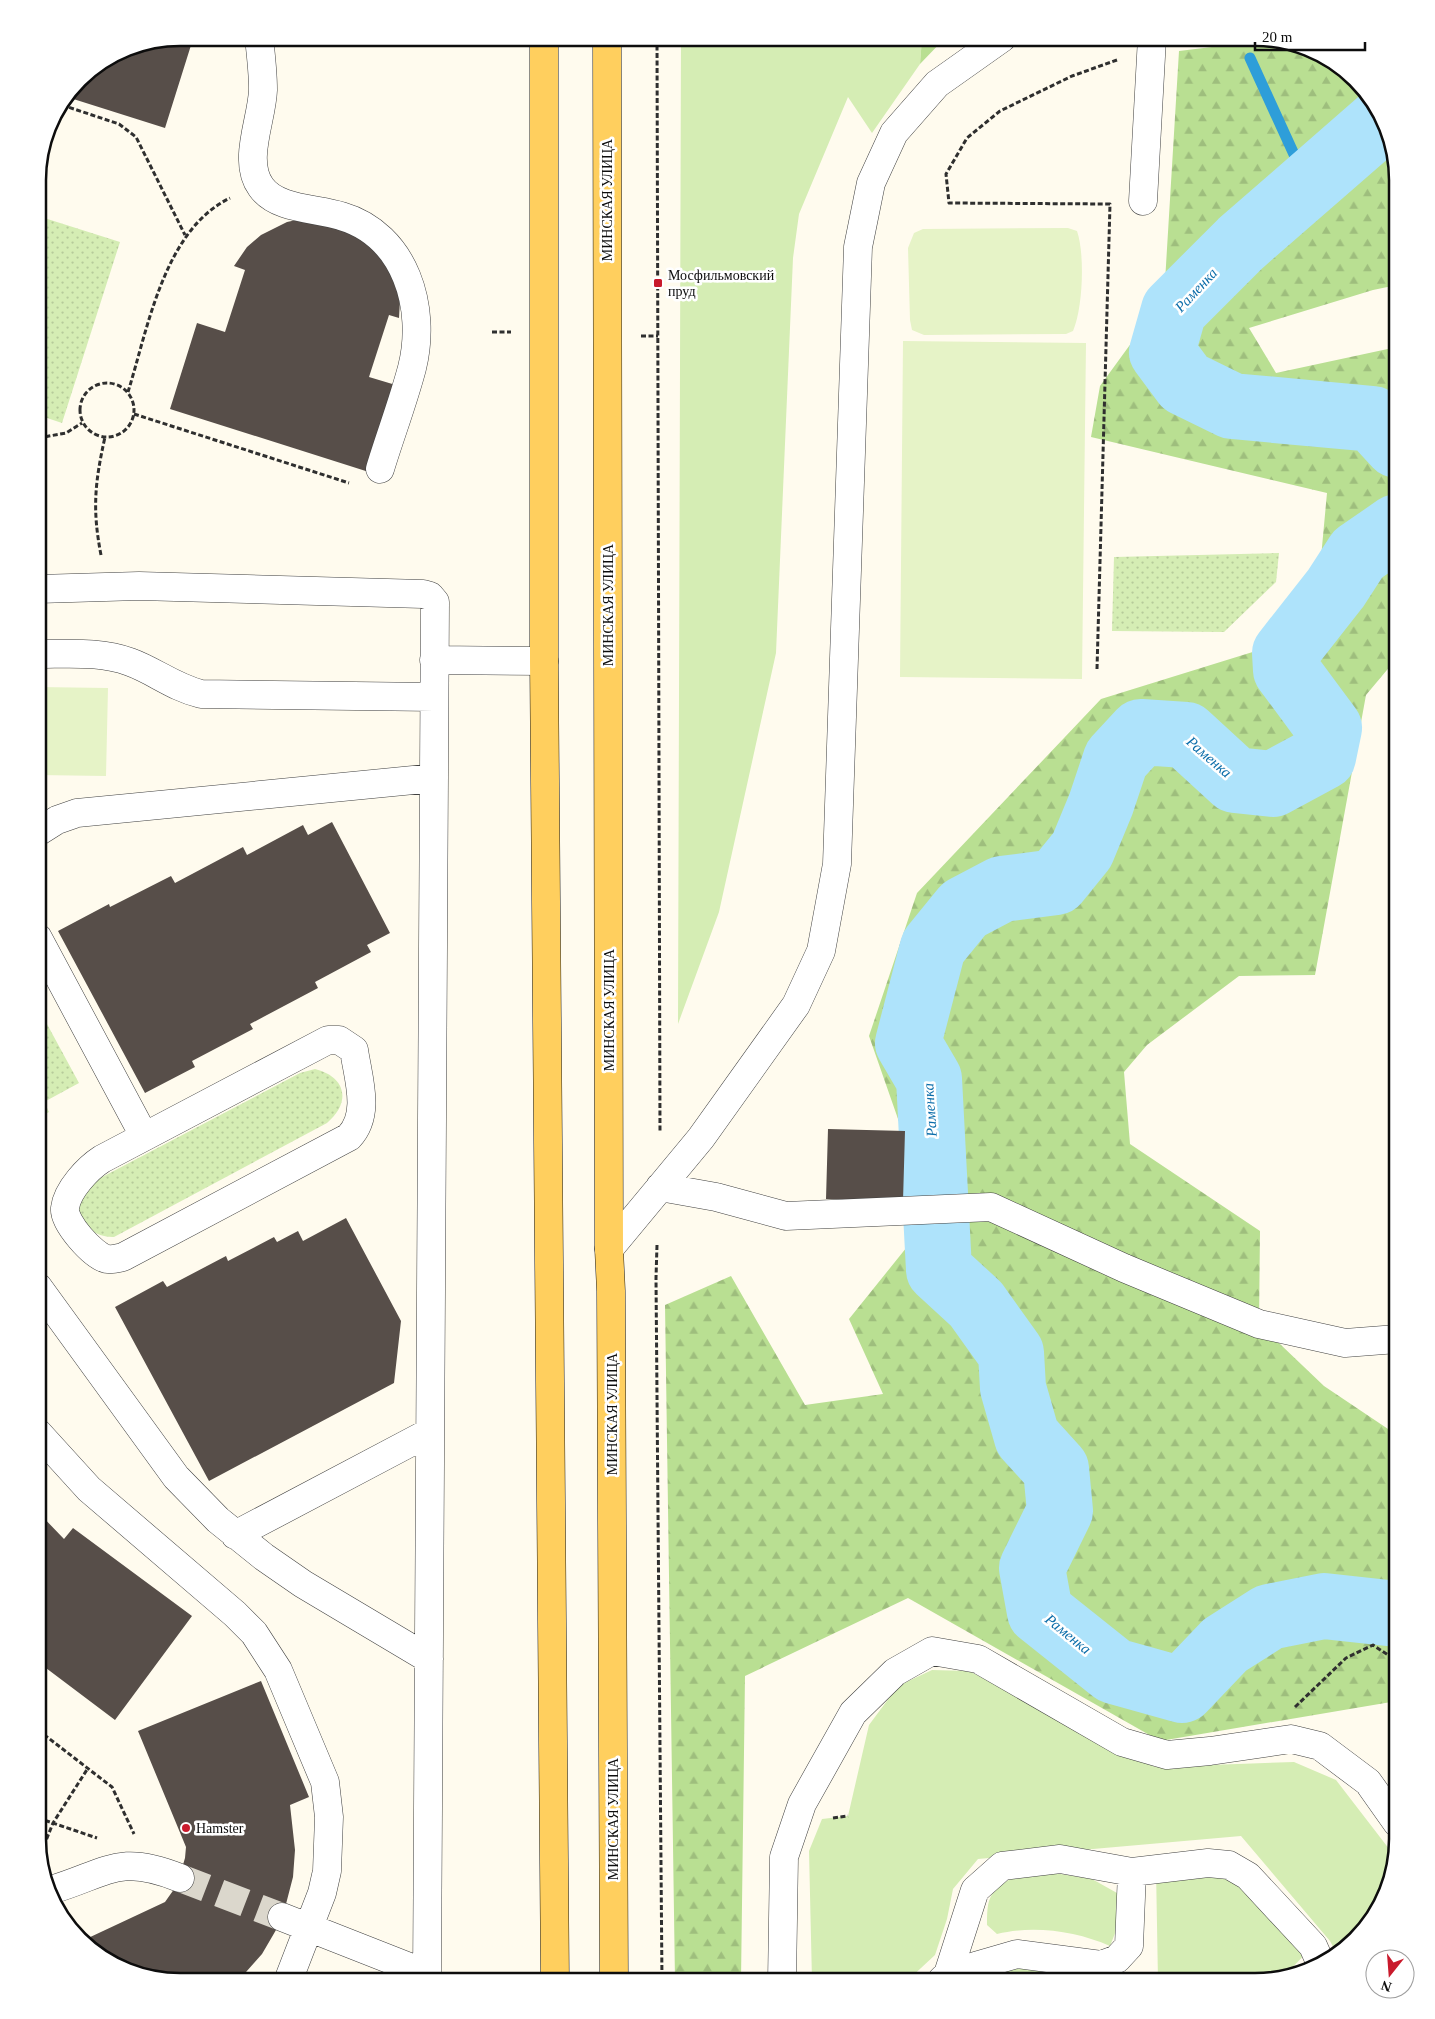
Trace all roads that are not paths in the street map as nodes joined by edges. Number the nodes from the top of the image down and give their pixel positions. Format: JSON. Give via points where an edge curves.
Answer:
{"nodes":[{"id":1,"x":260,"y":47,"type":"edge"},
{"id":2,"x":544,"y":47,"type":"edge"},
{"id":3,"x":607,"y":47,"type":"edge"},
{"id":4,"x":989,"y":47,"type":"edge"},
{"id":5,"x":1152,"y":47,"type":"edge"},
{"id":6,"x":1143,"y":201,"type":"dead end"},
{"id":7,"x":380,"y":469,"type":"road end"},
{"id":8,"x":47,"y":589,"type":"edge"},
{"id":9,"x":47,"y":654,"type":"edge"},
{"id":10,"x":434,"y":660,"type":"junction"},
{"id":11,"x":544,"y":661,"type":"junction"},
{"id":12,"x":434,"y":697,"type":"junction"},
{"id":13,"x":434,"y":778,"type":"junction"},
{"id":14,"x":47,"y":827,"type":"edge"},
{"id":15,"x":47,"y":954,"type":"edge"},
{"id":16,"x":144,"y":1136,"type":"junction"},
{"id":17,"x":660,"y":1187,"type":"junction"},
{"id":18,"x":609,"y":1249,"type":"junction"},
{"id":19,"x":46,"y":1298,"type":"edge"},
{"id":20,"x":1389,"y":1340,"type":"edge"},
{"id":21,"x":430,"y":1432,"type":"junction"},
{"id":22,"x":46,"y":1442,"type":"edge"},
{"id":23,"x":235,"y":1535,"type":"junction"},
{"id":24,"x":429,"y":1659,"type":"junction"},
{"id":25,"x":1389,"y":1811,"type":"edge"},
{"id":26,"x":1132,"y":1872,"type":"junction"},
{"id":27,"x":180,"y":1878,"type":"tunnel mouth"},
{"id":28,"x":56,"y":1888,"type":"edge"},
{"id":29,"x":282,"y":1917,"type":"tunnel mouth"},
{"id":30,"x":309,"y":1928,"type":"junction"},
{"id":31,"x":1318,"y":1957,"type":"edge"},
{"id":32,"x":292,"y":1972,"type":"edge"},
{"id":33,"x":413,"y":1972,"type":"edge"},
{"id":34,"x":427,"y":1972,"type":"edge"},
{"id":35,"x":555,"y":1972,"type":"edge"},
{"id":36,"x":614,"y":1972,"type":"edge"},
{"id":37,"x":782,"y":1973,"type":"edge"},
{"id":38,"x":947,"y":1973,"type":"edge"},
{"id":39,"x":961,"y":1973,"type":"edge"}],
"edges":[{"from":1,"to":7,"type":"lane","via":[[262,92],[254,153],[255,174],[261,187],[268,195],[285,203],[341,216],[366,226],[386,242],[407,275],[415,314],[413,359]]},
{"from":2,"to":11,"type":"main road"},
{"from":3,"to":18,"type":"main road","name":"МИНСКАЯ УЛИЦА"},
{"from":4,"to":17,"type":"lane","via":[[937,84],[894,133],[871,183],[858,247],[837,864],[821,952],[796,1005],[700,1138]]},
{"from":5,"to":6,"type":"lane"},
{"from":8,"to":10,"type":"lane","via":[[110,587],[427,594],[434,602]]},
{"from":9,"to":12,"type":"lane","via":[[113,657],[201,694]]},
{"from":10,"to":11,"type":"lane"},
{"from":10,"to":12,"type":"lane"},
{"from":11,"to":35,"type":"main road"},
{"from":12,"to":13,"type":"lane"},
{"from":13,"to":14,"type":"lane","via":[[77,813]]},
{"from":13,"to":21,"type":"lane"},
{"from":15,"to":16,"type":"lane"},
{"from":16,"to":16,"type":"lane","via":[[328,1040],[339,1040],[354,1050],[362,1111],[360,1124],[349,1137],[123,1257],[107,1259],[95,1253],[68,1222],[65,1208],[68,1198],[96,1163]]},
{"from":17,"to":18,"type":"lane"},
{"from":17,"to":20,"type":"lane","via":[[716,1197],[786,1216],[991,1207],[1124,1268],[1259,1324],[1345,1344]]},
{"from":18,"to":36,"type":"main road","name":"МИНСКАЯ УЛИЦА","via":[[612,1291]]},
{"from":19,"to":23,"type":"lane","via":[[176,1477]]},
{"from":21,"to":23,"type":"lane"},
{"from":21,"to":24,"type":"lane"},
{"from":22,"to":30,"type":"lane","via":[[89,1489],[235,1614],[254,1633],[278,1670],[325,1782],[329,1844],[327,1870]]},
{"from":23,"to":24,"type":"lane","via":[[303,1584]]},
{"from":24,"to":34,"type":"lane"},
{"from":25,"to":37,"type":"lane","via":[[1368,1782],[1320,1746],[1291,1739],[1167,1755],[1122,1742],[978,1659],[932,1651],[895,1672],[853,1713],[802,1804],[784,1857]]},
{"from":26,"to":31,"type":"lane","via":[[1208,1863],[1229,1865],[1248,1876],[1313,1946]]},
{"from":26,"to":38,"type":"lane","via":[[1060,1859],[1002,1866],[975,1890]]},
{"from":26,"to":39,"type":"lane","via":[[1129,1946],[1117,1959],[1101,1965],[1017,1954]]},
{"from":27,"to":28,"type":"lane","via":[[135,1865],[111,1868]]},
{"from":29,"to":30,"type":"lane"},
{"from":30,"to":32,"type":"lane"},
{"from":30,"to":33,"type":"lane"}]}
